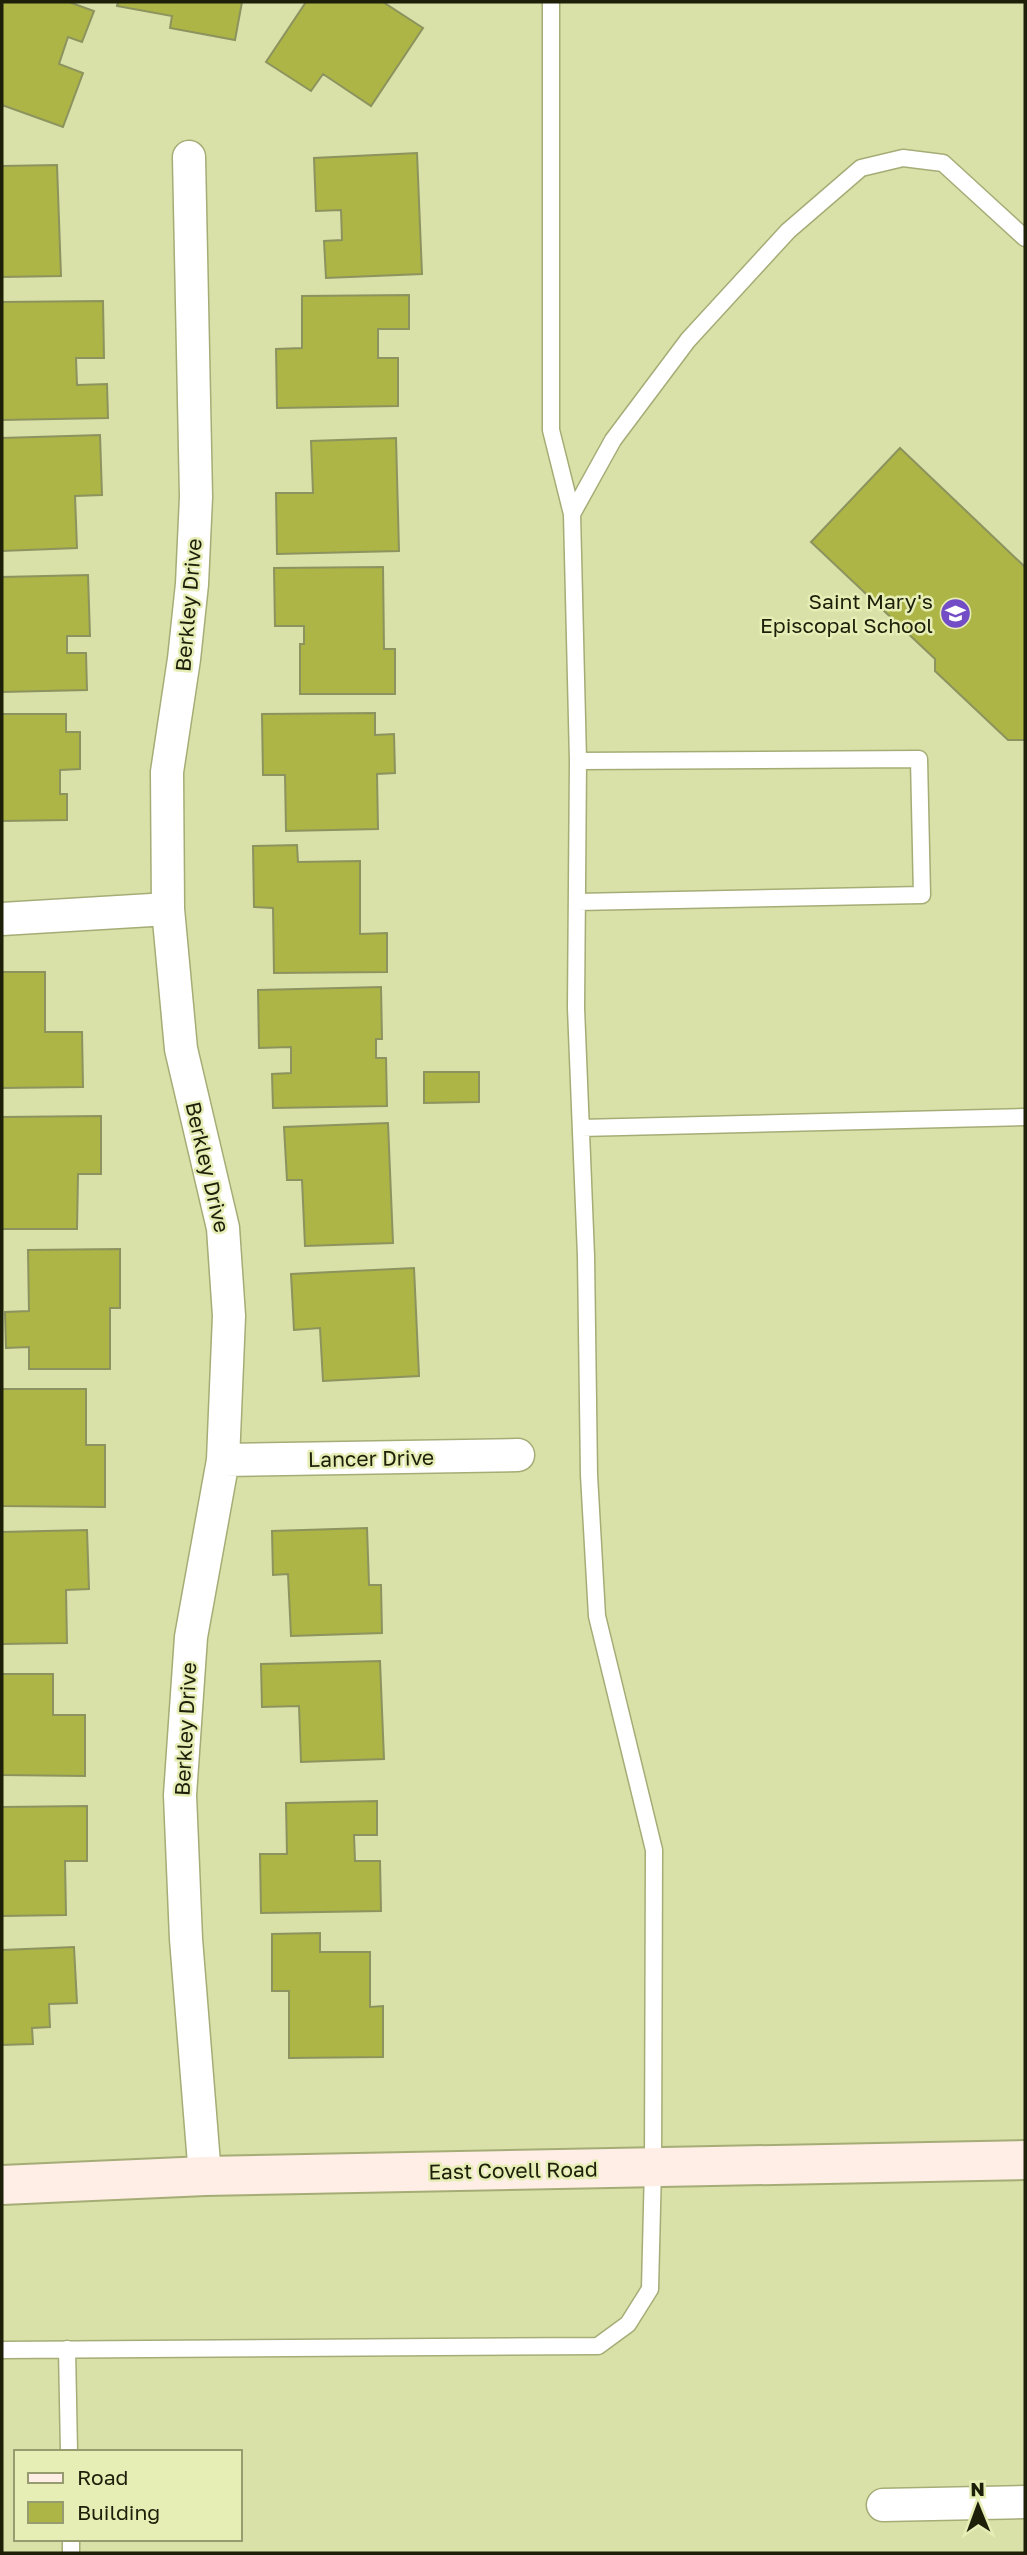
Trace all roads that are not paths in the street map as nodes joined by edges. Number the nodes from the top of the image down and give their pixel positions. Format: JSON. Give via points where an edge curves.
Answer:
{"nodes":[{"id":1,"x":551,"y":2,"type":"edge"},
{"id":2,"x":189,"y":158,"type":"dead end"},
{"id":3,"x":1025,"y":238,"type":"edge"},
{"id":4,"x":572,"y":514,"type":"junction"},
{"id":5,"x":578,"y":761,"type":"junction"},
{"id":6,"x":577,"y":902,"type":"junction"},
{"id":7,"x":168,"y":909,"type":"junction"},
{"id":8,"x":2,"y":919,"type":"edge"},
{"id":9,"x":1025,"y":1117,"type":"edge"},
{"id":10,"x":581,"y":1128,"type":"junction"},
{"id":11,"x":519,"y":1455,"type":"dead end"},
{"id":12,"x":223,"y":1460,"type":"junction"},
{"id":13,"x":1025,"y":2161,"type":"edge"},
{"id":14,"x":653,"y":2167,"type":"junction"},
{"id":15,"x":205,"y":2176,"type":"junction"},
{"id":16,"x":2,"y":2185,"type":"edge"},
{"id":17,"x":67,"y":2349,"type":"junction"},
{"id":18,"x":2,"y":2350,"type":"edge"},
{"id":19,"x":69,"y":2450,"type":"edge"},
{"id":20,"x":1025,"y":2502,"type":"edge"},
{"id":21,"x":883,"y":2505,"type":"dead end"}],
"edges":[{"from":1,"to":4,"type":"lane","via":[[551,430]]},
{"from":2,"to":7,"type":"street","name":"Berkley Drive","via":[[196,497],[184,659],[167,772]]},
{"from":3,"to":4,"type":"lane","via":[[943,163],[902,158],[861,168],[788,231],[688,340],[613,440]]},
{"from":4,"to":5,"type":"lane"},
{"from":5,"to":6,"type":"lane"},
{"from":5,"to":6,"type":"lane","via":[[919,759],[922,895]]},
{"from":6,"to":10,"type":"lane"},
{"from":7,"to":8,"type":"street"},
{"from":7,"to":12,"type":"street","name":"Berkley Drive","via":[[181,1049],[223,1228],[229,1315]]},
{"from":9,"to":10,"type":"lane"},
{"from":10,"to":14,"type":"lane","via":[[597,1616],[654,1850]]},
{"from":11,"to":12,"type":"street","name":"Lancer Drive"},
{"from":12,"to":15,"type":"street","name":"Berkley Drive","via":[[191,1637],[180,1795]]},
{"from":13,"to":14,"type":"street","name":"East Covell Road"},
{"from":14,"to":15,"type":"street","name":"East Covell Road"},
{"from":14,"to":17,"type":"lane","via":[[650,2290],[628,2324],[598,2346]]},
{"from":15,"to":16,"type":"street","name":"East Covell Road"},
{"from":17,"to":18,"type":"lane"},
{"from":17,"to":19,"type":"lane"},
{"from":20,"to":21,"type":"street"}]}
